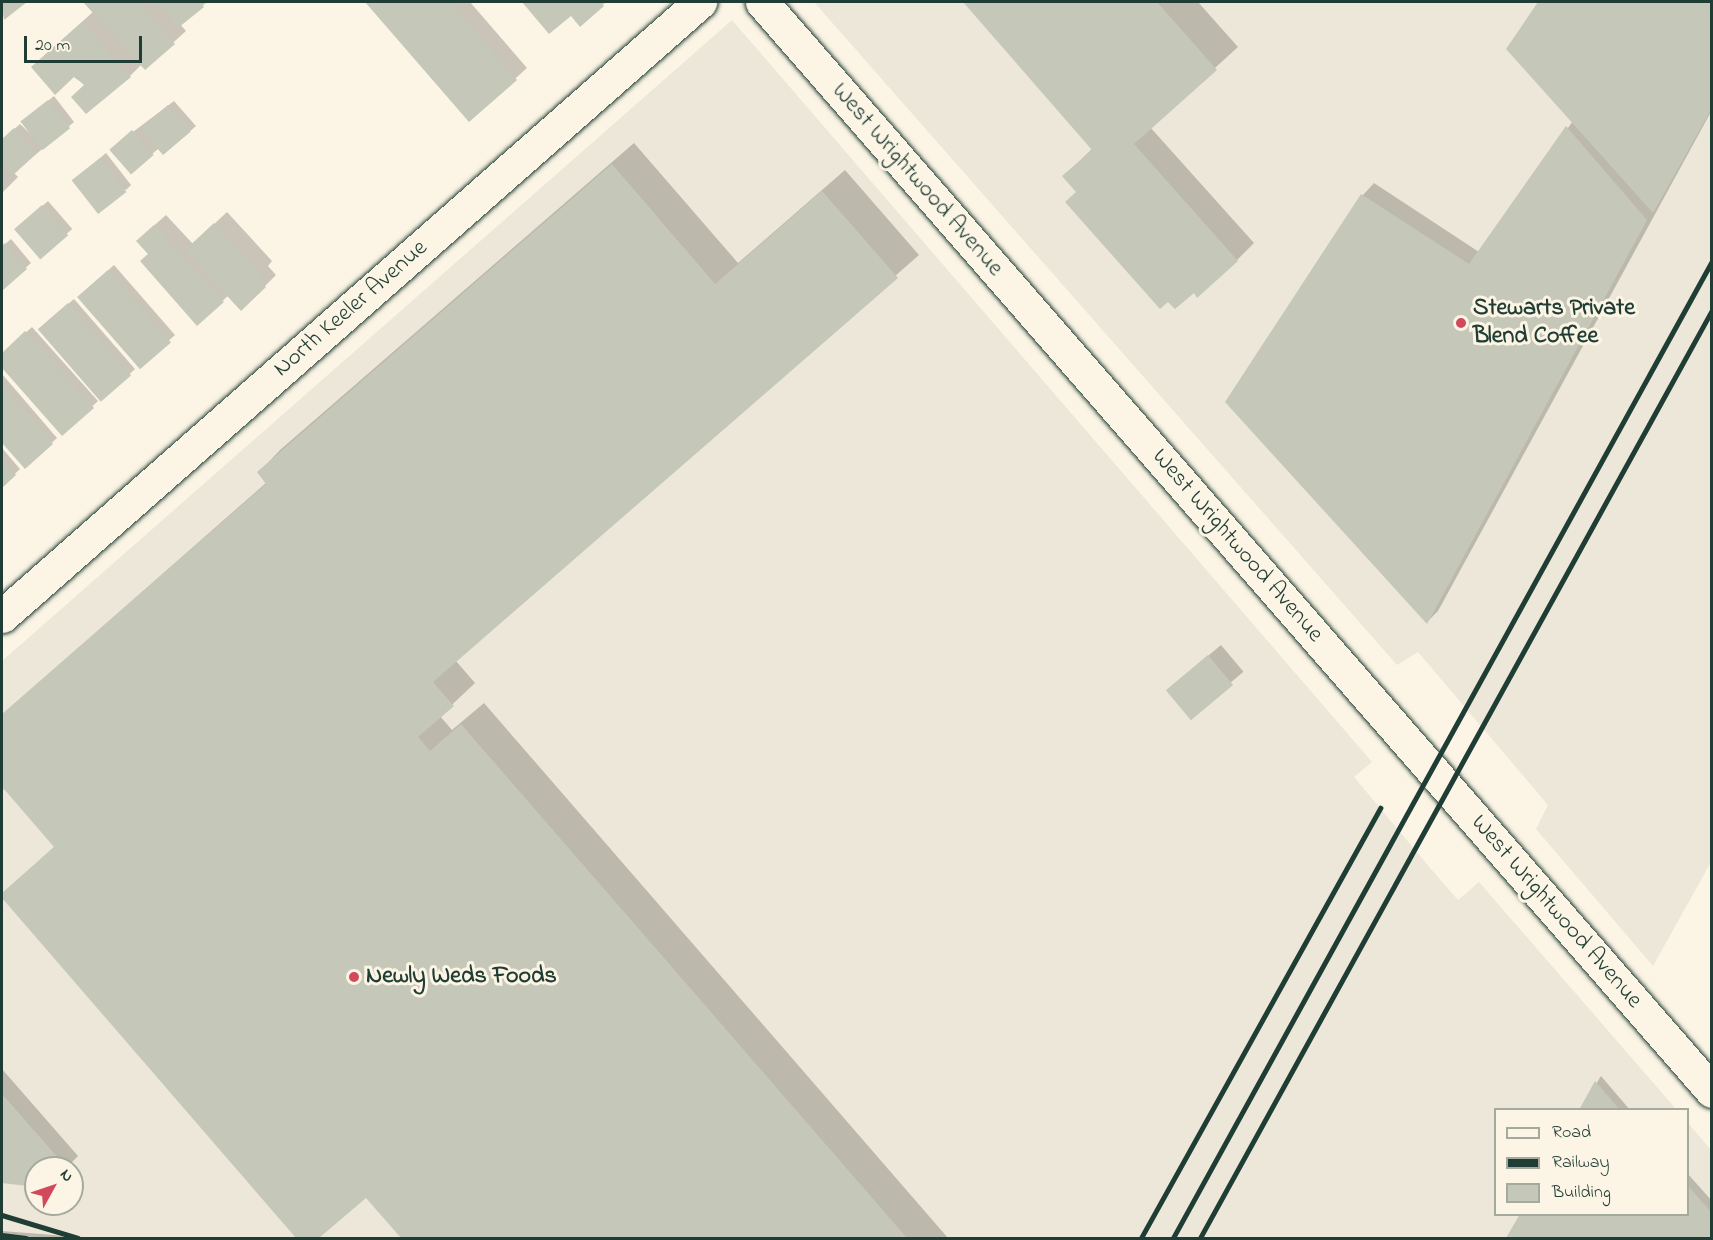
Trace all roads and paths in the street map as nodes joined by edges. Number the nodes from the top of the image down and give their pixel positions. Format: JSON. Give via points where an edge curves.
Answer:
{"nodes":[{"id":1,"x":700,"y":2,"type":"edge"},
{"id":2,"x":762,"y":2,"type":"edge"},
{"id":3,"x":2,"y":616,"type":"edge"},
{"id":4,"x":1712,"y":1091,"type":"edge"}],
"edges":[{"from":1,"to":3,"type":"street","name":"North Keeler Avenue"},
{"from":2,"to":4,"type":"street","name":"West Wrightwood Avenue"}]}
